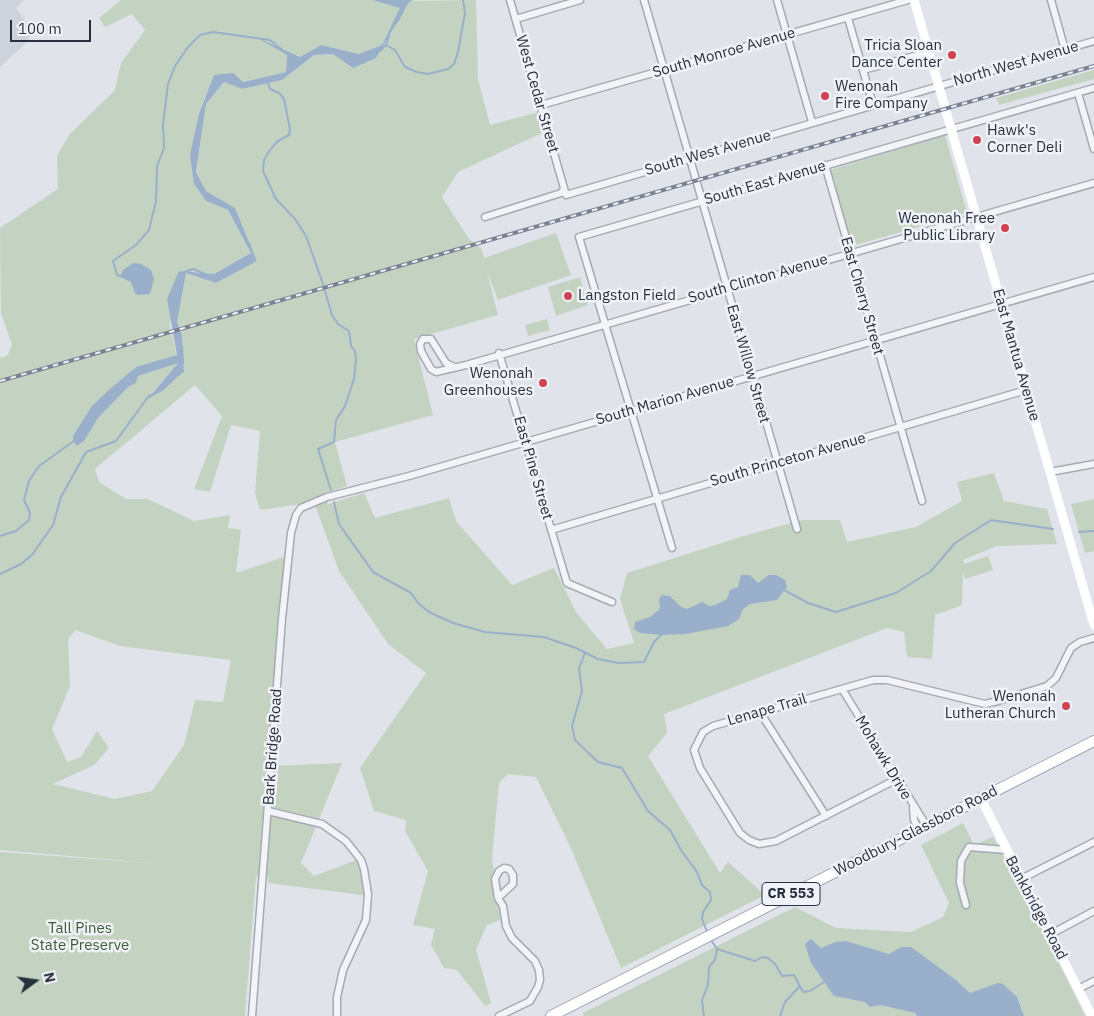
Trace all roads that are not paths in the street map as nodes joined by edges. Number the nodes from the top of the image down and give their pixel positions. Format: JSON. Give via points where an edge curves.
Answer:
{"nodes":[{"id":1,"x":510,"y":0,"type":"edge"},
{"id":2,"x":580,"y":0,"type":"edge"},
{"id":3,"x":644,"y":0,"type":"edge"},
{"id":4,"x":777,"y":0,"type":"edge"},
{"id":5,"x":908,"y":0,"type":"edge"},
{"id":6,"x":914,"y":0,"type":"edge"},
{"id":7,"x":1051,"y":0,"type":"edge"},
{"id":8,"x":516,"y":18,"type":"junction"},
{"id":9,"x":848,"y":18,"type":"junction"},
{"id":10,"x":787,"y":34,"type":"junction"},
{"id":11,"x":1094,"y":41,"type":"edge"},
{"id":12,"x":1065,"y":50,"type":"junction"},
{"id":13,"x":929,"y":52,"type":"junction"},
{"id":14,"x":863,"y":70,"type":"junction"},
{"id":15,"x":664,"y":71,"type":"junction"},
{"id":16,"x":939,"y":86,"type":"junction"},
{"id":17,"x":1094,"y":88,"type":"edge"},
{"id":18,"x":1078,"y":93,"type":"junction"},
{"id":19,"x":541,"y":105,"type":"junction"},
{"id":20,"x":873,"y":105,"type":"junction"},
{"id":21,"x":812,"y":122,"type":"junction"},
{"id":22,"x":951,"y":129,"type":"junction"},
{"id":23,"x":1094,"y":149,"type":"edge"},
{"id":24,"x":690,"y":158,"type":"junction"},
{"id":25,"x":825,"y":165,"type":"junction"},
{"id":26,"x":1094,"y":183,"type":"edge"},
{"id":27,"x":564,"y":189,"type":"junction"},
{"id":28,"x":701,"y":201,"type":"junction"},
{"id":29,"x":485,"y":217,"type":"dead end"},
{"id":30,"x":977,"y":217,"type":"junction"},
{"id":31,"x":850,"y":253,"type":"junction"},
{"id":32,"x":1094,"y":277,"type":"edge"},
{"id":33,"x":726,"y":288,"type":"junction"},
{"id":34,"x":1001,"y":303,"type":"junction"},
{"id":35,"x":605,"y":324,"type":"junction"},
{"id":36,"x":875,"y":340,"type":"junction"},
{"id":37,"x":499,"y":353,"type":"junction"},
{"id":38,"x":454,"y":367,"type":"junction"},
{"id":39,"x":752,"y":376,"type":"junction"},
{"id":40,"x":1026,"y":390,"type":"junction"},
{"id":41,"x":631,"y":411,"type":"junction"},
{"id":42,"x":899,"y":427,"type":"junction"},
{"id":43,"x":525,"y":442,"type":"junction"},
{"id":44,"x":777,"y":463,"type":"junction"},
{"id":45,"x":1094,"y":464,"type":"edge"},
{"id":46,"x":1050,"y":472,"type":"junction"},
{"id":47,"x":327,"y":497,"type":"joint"},
{"id":48,"x":657,"y":499,"type":"junction"},
{"id":49,"x":922,"y":501,"type":"dead end"},
{"id":50,"x":797,"y":529,"type":"dead end"},
{"id":51,"x":551,"y":530,"type":"junction"},
{"id":52,"x":672,"y":548,"type":"dead end"},
{"id":53,"x":612,"y":602,"type":"dead end"},
{"id":54,"x":1092,"y":612,"type":"edge"},
{"id":55,"x":1094,"y":625,"type":"edge"},
{"id":56,"x":1094,"y":638,"type":"edge"},
{"id":57,"x":842,"y":689,"type":"junction"},
{"id":58,"x":760,"y":712,"type":"junction"},
{"id":59,"x":1094,"y":741,"type":"edge"},
{"id":60,"x":897,"y":780,"type":"junction"},
{"id":61,"x":981,"y":799,"type":"junction"},
{"id":62,"x":268,"y":811,"type":"junction"},
{"id":63,"x":826,"y":816,"type":"junction"},
{"id":64,"x":922,"y":828,"type":"junction"},
{"id":65,"x":1094,"y":842,"type":"edge"},
{"id":66,"x":1006,"y":850,"type":"junction"},
{"id":67,"x":1022,"y":878,"type":"junction"},
{"id":68,"x":498,"y":898,"type":"dead end"},
{"id":69,"x":966,"y":905,"type":"dead end"},
{"id":70,"x":1094,"y":911,"type":"edge"},
{"id":71,"x":1051,"y":934,"type":"junction"},
{"id":72,"x":1094,"y":981,"type":"edge"},
{"id":73,"x":1080,"y":988,"type":"junction"},
{"id":74,"x":252,"y":1016,"type":"edge"},
{"id":75,"x":337,"y":1016,"type":"edge"},
{"id":76,"x":499,"y":1016,"type":"edge"},
{"id":77,"x":551,"y":1016,"type":"edge"},
{"id":78,"x":1092,"y":1016,"type":"edge"}],
"edges":[{"from":1,"to":8,"type":"street","name":"West Cedar Street"},
{"from":2,"to":8,"type":"street"},
{"from":3,"to":15,"type":"street","name":"East Willow Street"},
{"from":4,"to":10,"type":"street"},
{"from":5,"to":9,"type":"street","name":"South Monroe Avenue"},
{"from":6,"to":13,"type":"street","name":"East Mantua Avenue"},
{"from":7,"to":12,"type":"street"},
{"from":8,"to":19,"type":"street","name":"West Cedar Street"},
{"from":9,"to":10,"type":"street","name":"South Monroe Avenue"},
{"from":9,"to":14,"type":"street"},
{"from":10,"to":15,"type":"street","name":"South Monroe Avenue"},
{"from":10,"to":21,"type":"street"},
{"from":11,"to":12,"type":"street","name":"North West Avenue"},
{"from":12,"to":16,"type":"street","name":"North West Avenue"},
{"from":13,"to":14,"type":"street"},
{"from":13,"to":16,"type":"street","name":"East Mantua Avenue"},
{"from":14,"to":20,"type":"street"},
{"from":15,"to":19,"type":"street","name":"South Monroe Avenue"},
{"from":15,"to":24,"type":"street","name":"East Willow Street"},
{"from":16,"to":20,"type":"street","name":"South West Avenue"},
{"from":16,"to":22,"type":"street","name":"East Mantua Avenue"},
{"from":17,"to":18,"type":"street","name":"South East Avenue"},
{"from":18,"to":22,"type":"street","name":"South East Avenue"},
{"from":18,"to":23,"type":"street"},
{"from":19,"to":27,"type":"street","name":"West Cedar Street"},
{"from":20,"to":21,"type":"street","name":"South West Avenue"},
{"from":21,"to":24,"type":"street","name":"South West Avenue"},
{"from":22,"to":25,"type":"street","name":"South East Avenue"},
{"from":22,"to":30,"type":"street","name":"East Mantua Avenue"},
{"from":24,"to":27,"type":"street","name":"South West Avenue","via":[[566,195]]},
{"from":24,"to":28,"type":"street","name":"East Willow Street"},
{"from":25,"to":28,"type":"street","name":"South East Avenue"},
{"from":25,"to":31,"type":"street","name":"East Cherry Street"},
{"from":26,"to":30,"type":"street","name":"South Clinton Avenue"},
{"from":27,"to":29,"type":"street","name":"South West Avenue","via":[[561,194]]},
{"from":28,"to":33,"type":"street","name":"East Willow Street"},
{"from":28,"to":35,"type":"street","name":"South East Avenue","via":[[579,237]]},
{"from":30,"to":31,"type":"street","name":"South Clinton Avenue"},
{"from":30,"to":34,"type":"street","name":"East Mantua Avenue"},
{"from":31,"to":33,"type":"street","name":"South Clinton Avenue"},
{"from":31,"to":36,"type":"street","name":"East Cherry Street"},
{"from":32,"to":34,"type":"street","name":"South Marion Avenue"},
{"from":33,"to":35,"type":"street","name":"South Clinton Avenue"},
{"from":33,"to":39,"type":"street","name":"East Willow Street"},
{"from":34,"to":36,"type":"street","name":"South Marion Avenue"},
{"from":34,"to":40,"type":"street","name":"East Mantua Avenue"},
{"from":35,"to":37,"type":"street","name":"South Clinton Avenue"},
{"from":35,"to":41,"type":"street"},
{"from":36,"to":39,"type":"street","name":"South Marion Avenue"},
{"from":36,"to":42,"type":"street","name":"East Cherry Street"},
{"from":37,"to":38,"type":"street","name":"South Clinton Avenue"},
{"from":37,"to":43,"type":"street","name":"East Pine Street"},
{"from":38,"to":38,"type":"street","name":"South Clinton Avenue","via":[[436,372],[430,369],[421,351],[423,339],[431,339],[446,363]]},
{"from":39,"to":41,"type":"street","name":"South Marion Avenue"},
{"from":39,"to":44,"type":"street","name":"East Willow Street"},
{"from":40,"to":42,"type":"street","name":"South Princeton Avenue"},
{"from":40,"to":46,"type":"street","name":"East Mantua Avenue"},
{"from":41,"to":43,"type":"street","name":"South Marion Avenue"},
{"from":41,"to":48,"type":"street"},
{"from":42,"to":44,"type":"street","name":"South Princeton Avenue"},
{"from":42,"to":49,"type":"street","name":"East Cherry Street"},
{"from":43,"to":47,"type":"street","name":"South Marion Avenue"},
{"from":43,"to":51,"type":"street","name":"East Pine Street"},
{"from":44,"to":48,"type":"street","name":"South Princeton Avenue"},
{"from":44,"to":50,"type":"street","name":"East Willow Street"},
{"from":45,"to":46,"type":"street"},
{"from":46,"to":54,"type":"street","name":"East Mantua Avenue"},
{"from":47,"to":62,"type":"street","name":"Bark Bridge Road","via":[[301,508],[291,533]]},
{"from":48,"to":51,"type":"street","name":"South Princeton Avenue"},
{"from":48,"to":52,"type":"street"},
{"from":51,"to":53,"type":"street","name":"East Pine Street","via":[[567,583]]},
{"from":54,"to":55,"type":"street","name":"East Mantua Avenue"},
{"from":56,"to":57,"type":"street","name":"Lenape Trail","via":[[1071,648],[1056,678],[1047,686],[990,704],[879,679]]},
{"from":57,"to":58,"type":"street","name":"Lenape Trail"},
{"from":57,"to":60,"type":"street","name":"Mohawk Drive"},
{"from":58,"to":63,"type":"street"},
{"from":58,"to":63,"type":"street","name":"Lenape Trail","via":[[713,726],[702,732],[697,741],[695,758],[730,816],[744,837],[753,843],[764,844]]},
{"from":59,"to":61,"type":"main road","name":"Woodbury-Glassboro Road","number":"CR 553"},
{"from":60,"to":63,"type":"street","name":"Lenape Trail"},
{"from":60,"to":64,"type":"street","name":"Mohawk Drive"},
{"from":61,"to":64,"type":"main road","name":"Woodbury-Glassboro Road","number":"CR 553"},
{"from":61,"to":66,"type":"street","name":"Bankbridge Road"},
{"from":62,"to":74,"type":"street","name":"Bark Bridge Road"},
{"from":62,"to":75,"type":"street","via":[[322,824],[346,841],[361,860],[367,881],[368,904],[363,928],[343,970]]},
{"from":64,"to":77,"type":"main road","name":"Woodbury-Glassboro Road","number":"CR 553"},
{"from":65,"to":67,"type":"street"},
{"from":66,"to":67,"type":"street","name":"Bankbridge Road"},
{"from":66,"to":69,"type":"street","via":[[969,847],[961,862],[960,883]]},
{"from":67,"to":71,"type":"street","name":"Bankbridge Road"},
{"from":68,"to":76,"type":"street","via":[[512,938],[535,961],[540,980],[530,1000]]},
{"from":70,"to":71,"type":"street"},
{"from":71,"to":73,"type":"street","name":"Bankbridge Road"},
{"from":72,"to":73,"type":"street"},
{"from":73,"to":78,"type":"street","name":"Bankbridge Road"}]}
